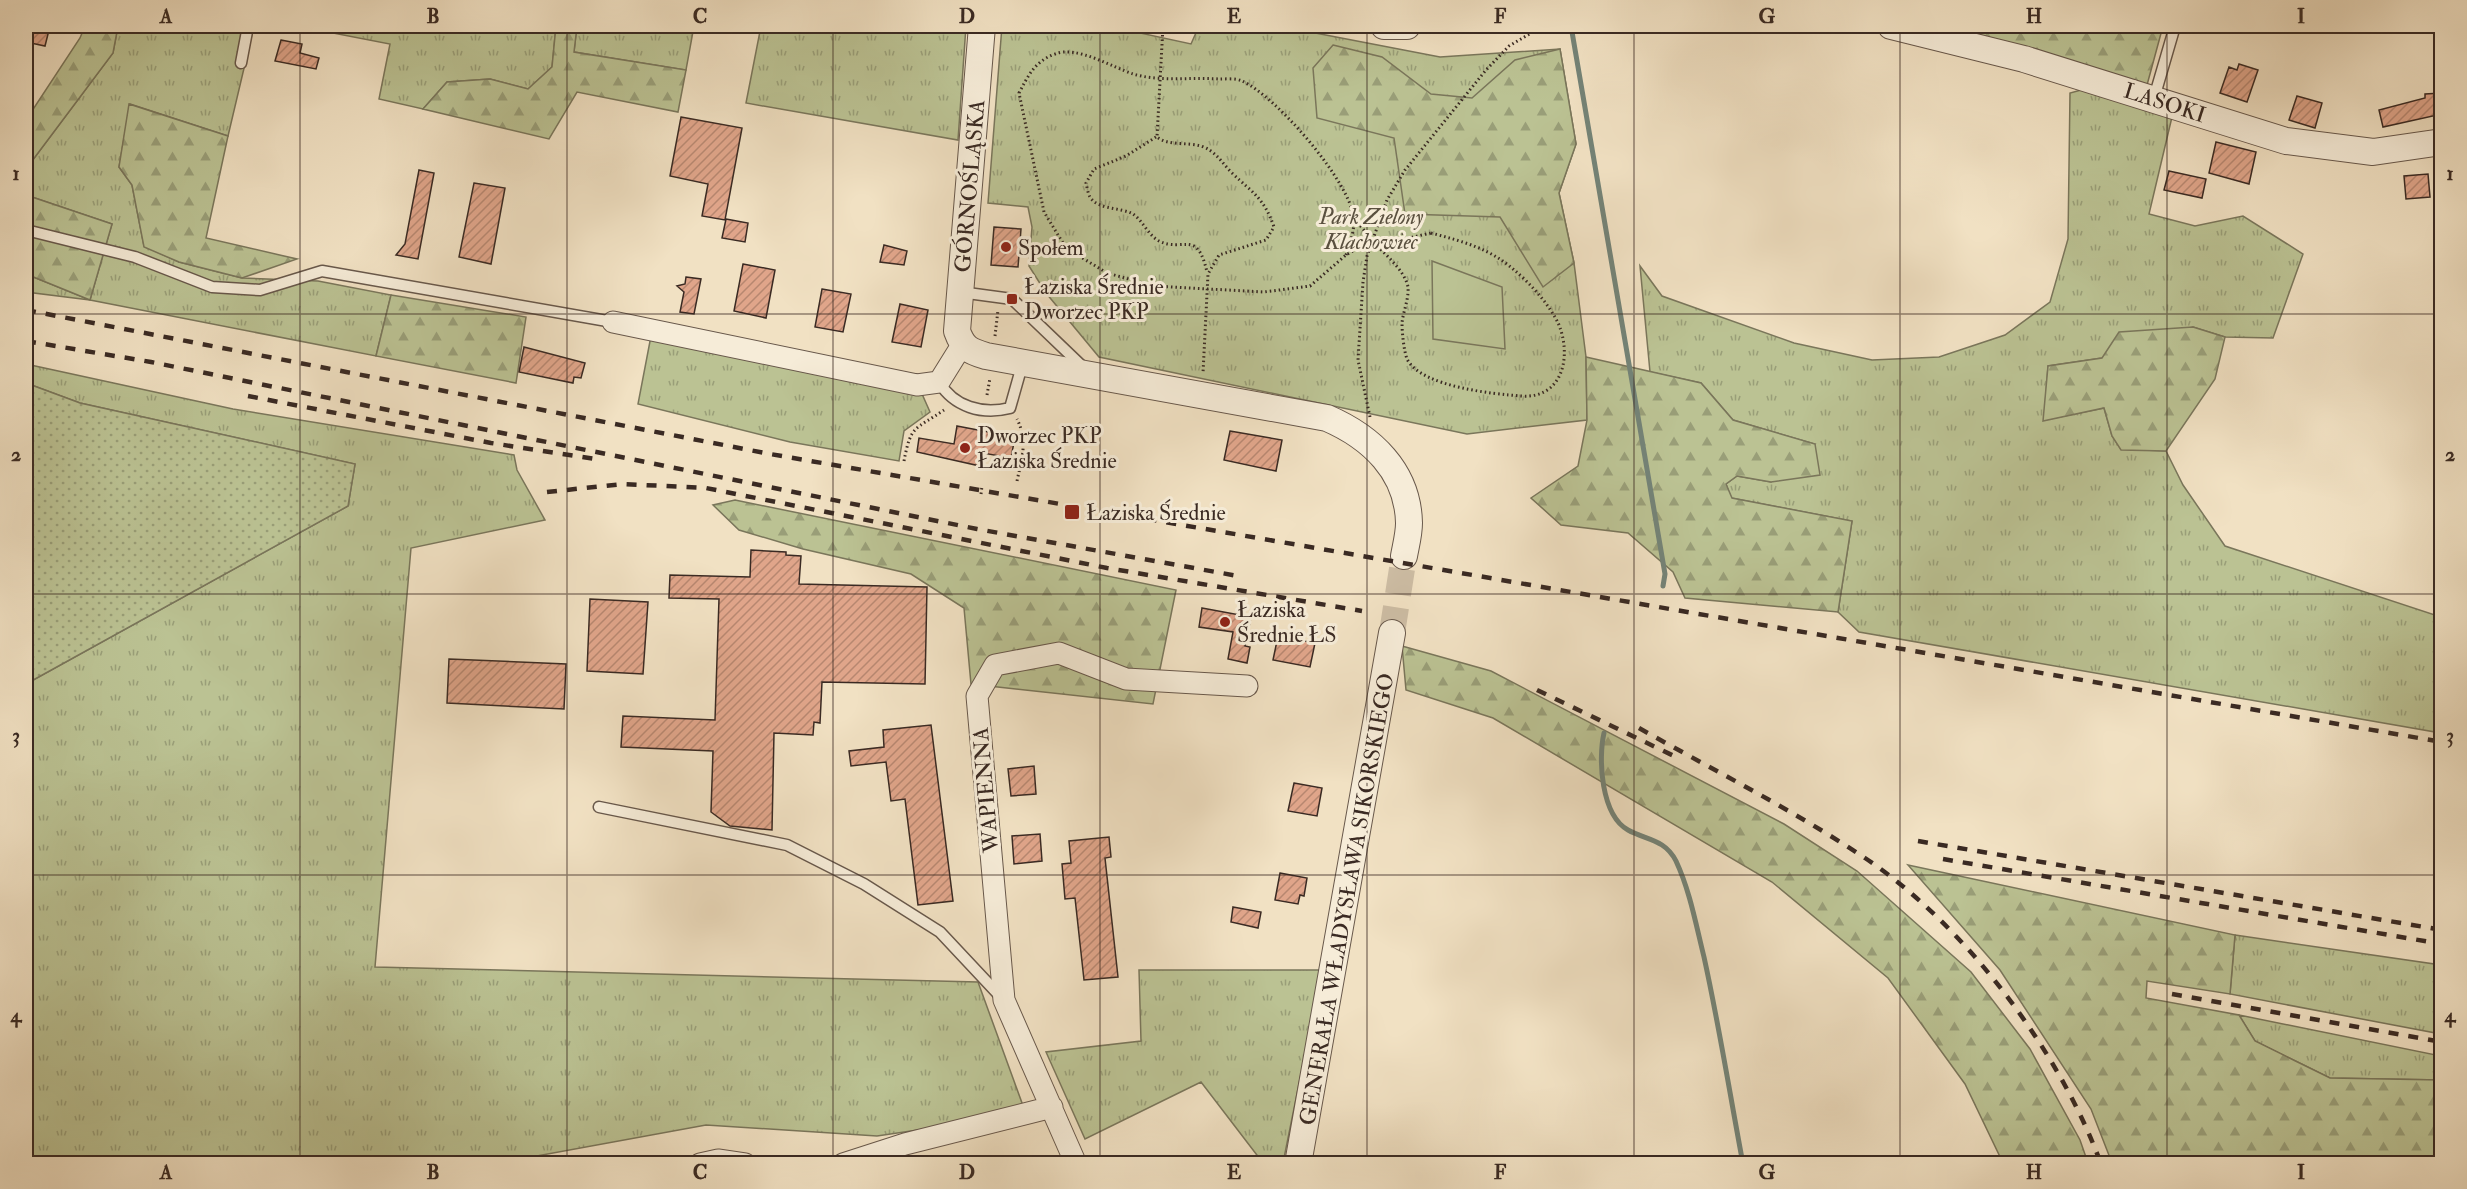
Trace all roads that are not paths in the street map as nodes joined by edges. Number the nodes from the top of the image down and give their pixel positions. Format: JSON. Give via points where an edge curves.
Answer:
{"nodes":[{"id":1,"x":248,"y":26,"type":"edge"},
{"id":2,"x":982,"y":26,"type":"edge"},
{"id":3,"x":1891,"y":26,"type":"edge"},
{"id":4,"x":2175,"y":26,"type":"edge"},
{"id":5,"x":241,"y":63,"type":"dead end"},
{"id":6,"x":2154,"y":98,"type":"junction"},
{"id":7,"x":2442,"y":142,"type":"edge"},
{"id":8,"x":26,"y":231,"type":"edge"},
{"id":9,"x":960,"y":292,"type":"junction"},
{"id":10,"x":613,"y":322,"type":"joint"},
{"id":11,"x":962,"y":345,"type":"junction"},
{"id":12,"x":1023,"y":362,"type":"junction"},
{"id":13,"x":1089,"y":374,"type":"junction"},
{"id":14,"x":939,"y":382,"type":"junction"},
{"id":15,"x":1404,"y":556,"type":"tunnel mouth"},
{"id":16,"x":1392,"y":633,"type":"tunnel mouth"},
{"id":17,"x":1247,"y":686,"type":"dead end"},
{"id":18,"x":599,"y":807,"type":"dead end"},
{"id":19,"x":1004,"y":1000,"type":"junction"},
{"id":20,"x":1052,"y":1107,"type":"junction"},
{"id":21,"x":700,"y":1164,"type":"edge"},
{"id":22,"x":745,"y":1164,"type":"edge"},
{"id":23,"x":843,"y":1164,"type":"edge"},
{"id":24,"x":1076,"y":1164,"type":"edge"},
{"id":25,"x":1298,"y":1164,"type":"edge"}],
"edges":[{"from":1,"to":5,"type":"lane"},
{"from":2,"to":9,"type":"street","name":"GÓRNOŚLĄSKA"},
{"from":3,"to":6,"type":"street","name":"LASOKI","via":[[2024,59]]},
{"from":4,"to":6,"type":"lane"},
{"from":6,"to":7,"type":"street","name":"LASOKI","via":[[2286,141],[2321,147],[2373,152]]},
{"from":8,"to":10,"type":"lane","via":[[135,257],[212,287],[260,290],[322,271]]},
{"from":9,"to":11,"type":"street","name":"GÓRNOŚLĄSKA","via":[[957,331]]},
{"from":9,"to":13,"type":"lane","via":[[1012,299]]},
{"from":10,"to":14,"type":"street","via":[[917,385]]},
{"from":11,"to":12,"type":"street","via":[[971,352]]},
{"from":11,"to":14,"type":"street"},
{"from":12,"to":13,"type":"street"},
{"from":12,"to":14,"type":"lane","via":[[1010,408],[999,411],[964,406],[948,397]]},
{"from":13,"to":15,"type":"street","via":[[1328,418],[1353,429],[1378,448],[1402,488],[1409,522]]},
{"from":16,"to":25,"type":"street","name":"GENERAŁA WŁADYSŁAWA SIKORSKIEGO"},
{"from":17,"to":19,"type":"street","name":"WAPIENNA","via":[[1126,679],[1059,653],[995,665],[977,696]]},
{"from":18,"to":19,"type":"lane","via":[[787,845],[864,884],[940,932]]},
{"from":19,"to":20,"type":"street","name":"WAPIENNA"},
{"from":20,"to":23,"type":"street"},
{"from":20,"to":24,"type":"street","name":"WAPIENNA"},
{"from":21,"to":22,"type":"street","via":[[718,1160]]}]}
